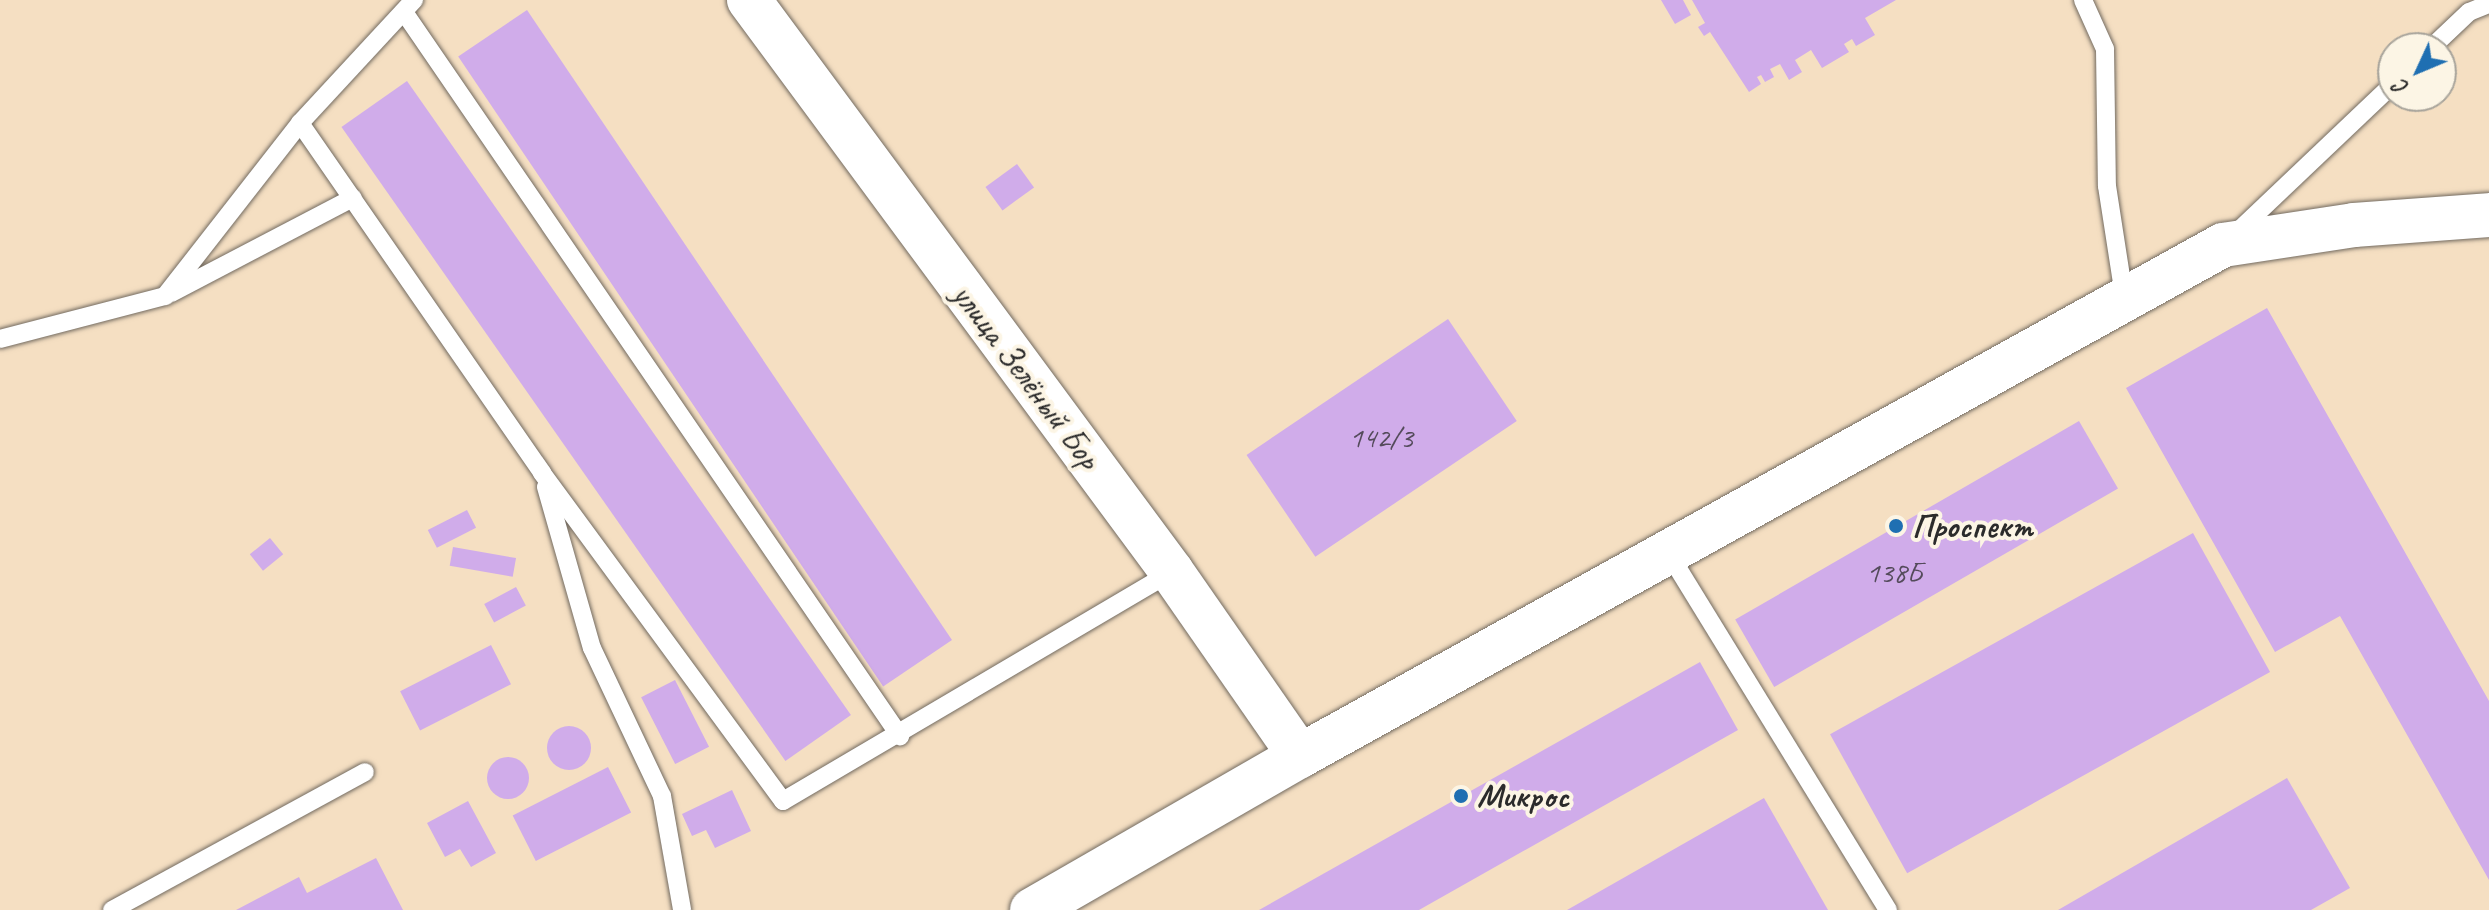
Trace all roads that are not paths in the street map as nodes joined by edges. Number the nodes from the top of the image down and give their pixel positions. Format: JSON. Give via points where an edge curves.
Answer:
{"nodes":[{"id":1,"x":749,"y":0,"type":"edge"},
{"id":2,"x":2083,"y":0,"type":"edge"},
{"id":3,"x":2489,"y":4,"type":"edge"},
{"id":4,"x":409,"y":6,"type":"edge"},
{"id":5,"x":2448,"y":32,"type":"edge"},
{"id":6,"x":2377,"y":99,"type":"edge"},
{"id":7,"x":300,"y":123,"type":"junction"},
{"id":8,"x":353,"y":198,"type":"junction"},
{"id":9,"x":2489,"y":215,"type":"edge"},
{"id":10,"x":2223,"y":245,"type":"junction"},
{"id":11,"x":165,"y":296,"type":"junction"},
{"id":12,"x":2124,"y":296,"type":"junction"},
{"id":13,"x":0,"y":339,"type":"edge"},
{"id":14,"x":542,"y":473,"type":"junction"},
{"id":15,"x":1669,"y":554,"type":"junction"},
{"id":16,"x":1172,"y":572,"type":"junction"},
{"id":17,"x":900,"y":736,"type":"junction"},
{"id":18,"x":1300,"y":756,"type":"junction"},
{"id":19,"x":365,"y":772,"type":"dead end"},
{"id":20,"x":1052,"y":905,"type":"edge"},
{"id":21,"x":112,"y":910,"type":"edge"},
{"id":22,"x":682,"y":910,"type":"edge"},
{"id":23,"x":1888,"y":910,"type":"edge"}],
"edges":[{"from":1,"to":16,"type":"street","name":"улица Зелёный Бор"},
{"from":2,"to":12,"type":"lane","via":[[2105,49],[2107,186]]},
{"from":3,"to":5,"type":"lane","via":[[2469,12]]},
{"from":4,"to":7,"type":"lane"},
{"from":4,"to":17,"type":"lane"},
{"from":6,"to":10,"type":"lane"},
{"from":7,"to":8,"type":"lane"},
{"from":7,"to":11,"type":"lane"},
{"from":8,"to":11,"type":"lane"},
{"from":8,"to":14,"type":"lane"},
{"from":9,"to":10,"type":"street","via":[[2354,225]]},
{"from":10,"to":12,"type":"street"},
{"from":11,"to":13,"type":"lane"},
{"from":12,"to":15,"type":"street"},
{"from":14,"to":17,"type":"lane","via":[[783,801]]},
{"from":14,"to":22,"type":"lane","via":[[592,648],[662,796]]},
{"from":15,"to":18,"type":"street"},
{"from":15,"to":23,"type":"lane"},
{"from":16,"to":17,"type":"lane"},
{"from":16,"to":18,"type":"street","name":"улица Зелёный Бор"},
{"from":18,"to":20,"type":"street"},
{"from":19,"to":21,"type":"lane"}]}
